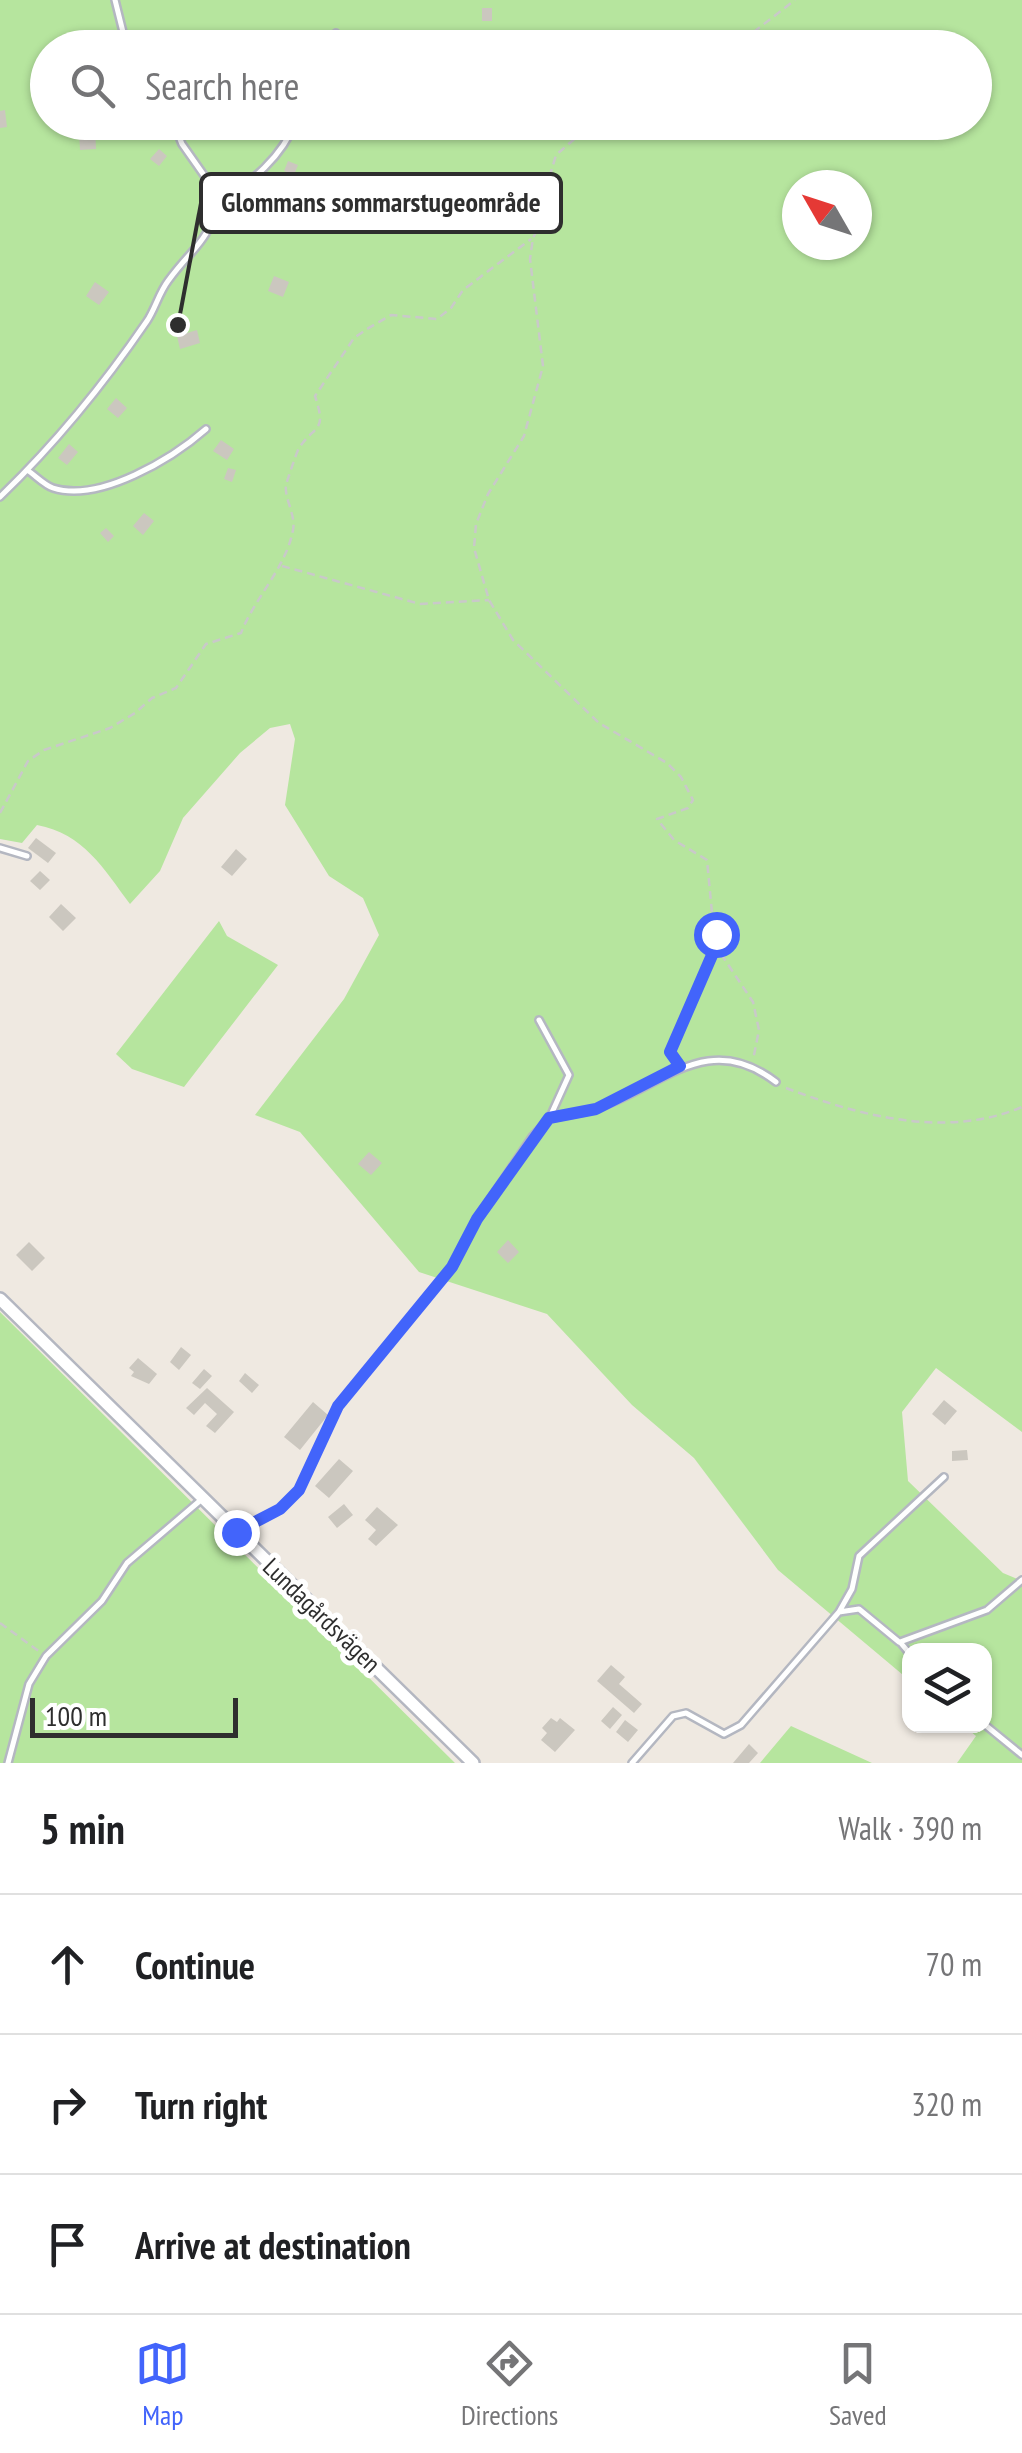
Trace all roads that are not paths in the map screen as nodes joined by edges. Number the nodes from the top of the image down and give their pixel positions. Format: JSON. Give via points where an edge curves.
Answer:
{"nodes":[{"id":1,"x":115,"y":0,"type":"edge"},
{"id":2,"x":122,"y":30,"type":"edge"},
{"id":3,"x":180,"y":140,"type":"edge"},
{"id":4,"x":289,"y":140,"type":"edge"},
{"id":5,"x":220,"y":198,"type":"junction"},
{"id":6,"x":206,"y":429,"type":"dead end"},
{"id":7,"x":27,"y":470,"type":"junction"},
{"id":8,"x":0,"y":497,"type":"edge"},
{"id":9,"x":0,"y":848,"type":"edge"},
{"id":10,"x":27,"y":856,"type":"dead end"},
{"id":11,"x":540,"y":1020,"type":"dead end"},
{"id":12,"x":776,"y":1082,"type":"road end"},
{"id":13,"x":549,"y":1118,"type":"junction"},
{"id":14,"x":0,"y":1299,"type":"edge"},
{"id":15,"x":944,"y":1477,"type":"dead end"},
{"id":16,"x":202,"y":1498,"type":"junction"},
{"id":17,"x":236,"y":1532,"type":"junction"},
{"id":18,"x":1022,"y":1580,"type":"edge"},
{"id":19,"x":839,"y":1612,"type":"junction"},
{"id":20,"x":900,"y":1642,"type":"junction"},
{"id":21,"x":902,"y":1644,"type":"edge"},
{"id":22,"x":992,"y":1731,"type":"edge"},
{"id":23,"x":1022,"y":1756,"type":"edge"},
{"id":24,"x":8,"y":1763,"type":"edge"},
{"id":25,"x":473,"y":1763,"type":"edge"},
{"id":26,"x":632,"y":1763,"type":"edge"}],
"edges":[{"from":1,"to":2,"type":"lane"},
{"from":3,"to":5,"type":"lane"},
{"from":4,"to":5,"type":"lane","via":[[245,184]]},
{"from":5,"to":7,"type":"lane","via":[[204,243],[166,284],[99,389]]},
{"from":6,"to":7,"type":"lane","via":[[178,454],[95,487],[52,488]]},
{"from":7,"to":8,"type":"lane"},
{"from":9,"to":10,"type":"lane"},
{"from":11,"to":13,"type":"lane","via":[[570,1075]]},
{"from":12,"to":13,"type":"lane","via":[[752,1068],[707,1060],[680,1066],[596,1109]]},
{"from":13,"to":17,"type":"lane","via":[[477,1219],[452,1267],[338,1406],[299,1490],[280,1509]]},
{"from":14,"to":16,"type":"street","name":"Lundagårdsvägen"},
{"from":15,"to":19,"type":"lane","via":[[860,1556]]},
{"from":16,"to":17,"type":"street","name":"Lundagårdsvägen"},
{"from":16,"to":24,"type":"lane","via":[[128,1562],[102,1601],[46,1656],[26,1695]]},
{"from":17,"to":25,"type":"street","name":"Lundagårdsvägen"},
{"from":18,"to":20,"type":"lane","via":[[987,1610]]},
{"from":19,"to":20,"type":"lane","via":[[859,1609]]},
{"from":19,"to":26,"type":"lane","via":[[730,1732],[686,1713],[673,1716]]},
{"from":20,"to":21,"type":"lane"},
{"from":22,"to":23,"type":"lane"}]}
